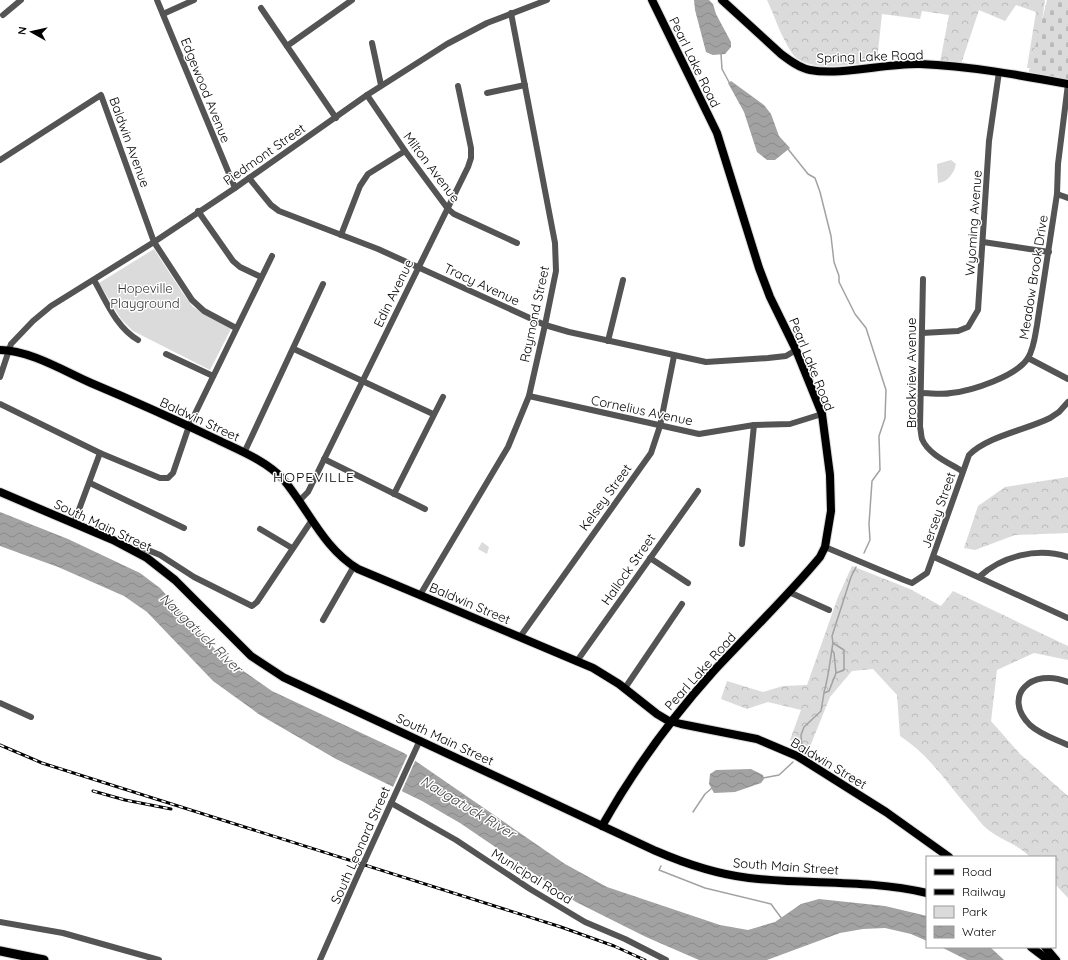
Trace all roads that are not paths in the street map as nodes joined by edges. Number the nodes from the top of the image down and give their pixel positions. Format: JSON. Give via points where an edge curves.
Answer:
{"nodes":[{"id":1,"x":21,"y":0,"type":"edge"},
{"id":2,"x":157,"y":0,"type":"edge"},
{"id":3,"x":194,"y":0,"type":"edge"},
{"id":4,"x":352,"y":0,"type":"edge"},
{"id":5,"x":547,"y":0,"type":"edge"},
{"id":6,"x":652,"y":0,"type":"edge"},
{"id":7,"x":722,"y":0,"type":"edge"},
{"id":8,"x":261,"y":8,"type":"dead end"},
{"id":9,"x":511,"y":13,"type":"junction"},
{"id":10,"x":163,"y":14,"type":"junction"},
{"id":11,"x":3,"y":15,"type":"dead end"},
{"id":12,"x":372,"y":43,"type":"dead end"},
{"id":13,"x":287,"y":46,"type":"junction"},
{"id":14,"x":999,"y":72,"type":"junction"},
{"id":15,"x":1068,"y":84,"type":"edge"},
{"id":16,"x":381,"y":85,"type":"junction"},
{"id":17,"x":525,"y":85,"type":"junction"},
{"id":18,"x":458,"y":86,"type":"dead end"},
{"id":19,"x":487,"y":93,"type":"dead end"},
{"id":20,"x":367,"y":95,"type":"junction"},
{"id":21,"x":336,"y":118,"type":"junction"},
{"id":22,"x":405,"y":151,"type":"junction"},
{"id":23,"x":0,"y":160,"type":"edge"},
{"id":24,"x":249,"y":178,"type":"junction"},
{"id":25,"x":235,"y":188,"type":"junction"},
{"id":26,"x":1057,"y":194,"type":"junction"},
{"id":27,"x":1068,"y":198,"type":"edge"},
{"id":28,"x":448,"y":208,"type":"junction"},
{"id":29,"x":198,"y":211,"type":"junction"},
{"id":30,"x":341,"y":235,"type":"junction"},
{"id":31,"x":154,"y":242,"type":"junction"},
{"id":32,"x":983,"y":242,"type":"junction"},
{"id":33,"x":517,"y":243,"type":"dead end"},
{"id":34,"x":1049,"y":252,"type":"junction"},
{"id":35,"x":272,"y":256,"type":"dead end"},
{"id":36,"x":418,"y":267,"type":"junction"},
{"id":37,"x":261,"y":277,"type":"junction"},
{"id":38,"x":923,"y":279,"type":"dead end"},
{"id":39,"x":94,"y":280,"type":"junction"},
{"id":40,"x":623,"y":280,"type":"dead end"},
{"id":41,"x":323,"y":284,"type":"dead end"},
{"id":42,"x":545,"y":325,"type":"junction"},
{"id":43,"x":236,"y":328,"type":"junction"},
{"id":44,"x":922,"y":333,"type":"junction"},
{"id":45,"x":138,"y":340,"type":"dead end"},
{"id":46,"x":608,"y":341,"type":"junction"},
{"id":47,"x":294,"y":349,"type":"junction"},
{"id":48,"x":4,"y":350,"type":"edge"},
{"id":49,"x":796,"y":350,"type":"junction"},
{"id":50,"x":166,"y":354,"type":"dead end"},
{"id":51,"x":674,"y":356,"type":"junction"},
{"id":52,"x":1028,"y":358,"type":"junction"},
{"id":53,"x":213,"y":376,"type":"junction"},
{"id":54,"x":0,"y":377,"type":"edge"},
{"id":55,"x":1068,"y":378,"type":"edge"},
{"id":56,"x":362,"y":381,"type":"junction"},
{"id":57,"x":921,"y":393,"type":"junction"},
{"id":58,"x":529,"y":396,"type":"junction"},
{"id":59,"x":443,"y":397,"type":"dead end"},
{"id":60,"x":1068,"y":402,"type":"edge"},
{"id":61,"x":0,"y":404,"type":"edge"},
{"id":62,"x":433,"y":414,"type":"junction"},
{"id":63,"x":822,"y":414,"type":"junction"},
{"id":64,"x":754,"y":425,"type":"junction"},
{"id":65,"x":189,"y":426,"type":"junction"},
{"id":66,"x":660,"y":426,"type":"junction"},
{"id":67,"x":100,"y":453,"type":"junction"},
{"id":68,"x":244,"y":453,"type":"junction"},
{"id":69,"x":324,"y":460,"type":"junction"},
{"id":70,"x":962,"y":471,"type":"junction"},
{"id":71,"x":90,"y":483,"type":"junction"},
{"id":72,"x":698,"y":491,"type":"dead end"},
{"id":73,"x":0,"y":492,"type":"edge"},
{"id":74,"x":394,"y":494,"type":"junction"},
{"id":75,"x":299,"y":501,"type":"junction"},
{"id":76,"x":425,"y":509,"type":"dead end"},
{"id":77,"x":312,"y":520,"type":"junction"},
{"id":78,"x":74,"y":523,"type":"junction"},
{"id":79,"x":184,"y":528,"type":"dead end"},
{"id":80,"x":260,"y":529,"type":"dead end"},
{"id":81,"x":742,"y":544,"type":"dead end"},
{"id":82,"x":825,"y":547,"type":"junction"},
{"id":83,"x":292,"y":548,"type":"junction"},
{"id":84,"x":136,"y":551,"type":"junction"},
{"id":85,"x":934,"y":557,"type":"junction"},
{"id":86,"x":650,"y":558,"type":"junction"},
{"id":87,"x":1068,"y":558,"type":"edge"},
{"id":88,"x":354,"y":566,"type":"junction"},
{"id":89,"x":978,"y":577,"type":"junction"},
{"id":90,"x":688,"y":583,"type":"dead end"},
{"id":91,"x":789,"y":592,"type":"junction"},
{"id":92,"x":420,"y":595,"type":"junction"},
{"id":93,"x":682,"y":604,"type":"dead end"},
{"id":94,"x":829,"y":610,"type":"dead end"},
{"id":95,"x":1068,"y":618,"type":"edge"},
{"id":96,"x":323,"y":620,"type":"dead end"},
{"id":97,"x":520,"y":637,"type":"junction"},
{"id":98,"x":577,"y":661,"type":"junction"},
{"id":99,"x":1068,"y":682,"type":"edge"},
{"id":100,"x":625,"y":688,"type":"junction"},
{"id":101,"x":0,"y":703,"type":"edge"},
{"id":102,"x":31,"y":717,"type":"dead end"},
{"id":103,"x":671,"y":721,"type":"junction"},
{"id":104,"x":420,"y":740,"type":"junction"},
{"id":105,"x":1068,"y":745,"type":"edge"},
{"id":106,"x":391,"y":803,"type":"junction"},
{"id":107,"x":602,"y":826,"type":"junction"},
{"id":108,"x":948,"y":856,"type":"edge"},
{"id":109,"x":926,"y":893,"type":"edge"},
{"id":110,"x":0,"y":922,"type":"edge"},
{"id":111,"x":1032,"y":948,"type":"edge"},
{"id":112,"x":1046,"y":948,"type":"edge"},
{"id":113,"x":0,"y":951,"type":"edge"},
{"id":114,"x":44,"y":960,"type":"edge"},
{"id":115,"x":159,"y":960,"type":"edge"},
{"id":116,"x":320,"y":960,"type":"edge"},
{"id":117,"x":666,"y":960,"type":"edge"},
{"id":118,"x":1048,"y":960,"type":"edge"},
{"id":119,"x":1056,"y":960,"type":"edge"}],
"edges":[{"from":1,"to":11,"type":"street"},
{"from":2,"to":10,"type":"street","name":"Edgewood Avenue"},
{"from":3,"to":10,"type":"street"},
{"from":4,"to":13,"type":"street"},
{"from":5,"to":9,"type":"street","name":"Piedmont Street"},
{"from":6,"to":49,"type":"main road","name":"Pearl Lake Road","via":[[717,133],[759,268]]},
{"from":7,"to":14,"type":"main road","name":"Spring Lake Road","via":[[780,54],[810,70],[853,70],[920,64]]},
{"from":8,"to":13,"type":"street"},
{"from":9,"to":16,"type":"street","name":"Piedmont Street","via":[[468,31]]},
{"from":9,"to":17,"type":"street","name":"Raymond Street"},
{"from":10,"to":25,"type":"street","name":"Edgewood Avenue"},
{"from":12,"to":16,"type":"street"},
{"from":13,"to":21,"type":"street"},
{"from":14,"to":15,"type":"main road","name":"Spring Lake Road"},
{"from":14,"to":32,"type":"street","name":"Wyoming Avenue","via":[[989,141]]},
{"from":15,"to":26,"type":"street","name":"Meadow Brook Drive"},
{"from":16,"to":20,"type":"street","name":"Piedmont Street"},
{"from":17,"to":19,"type":"street"},
{"from":17,"to":42,"type":"street","name":"Raymond Street","via":[[557,258]]},
{"from":18,"to":28,"type":"street","name":"Edin Avenue","via":[[471,158]]},
{"from":20,"to":21,"type":"street","name":"Piedmont Street"},
{"from":20,"to":22,"type":"street","name":"Milton Avenue"},
{"from":21,"to":24,"type":"street","name":"Piedmont Street"},
{"from":22,"to":28,"type":"street","name":"Milton Avenue"},
{"from":22,"to":30,"type":"street","via":[[368,174],[360,186]]},
{"from":23,"to":31,"type":"street","name":"Baldwin Avenue","via":[[101,95]]},
{"from":24,"to":25,"type":"street","name":"Piedmont Street"},
{"from":24,"to":30,"type":"street","name":"Tracy Avenue","via":[[279,211]]},
{"from":25,"to":29,"type":"street","name":"Piedmont Street"},
{"from":26,"to":27,"type":"street"},
{"from":26,"to":34,"type":"street","name":"Meadow Brook Drive"},
{"from":28,"to":33,"type":"street","name":"Milton Avenue","via":[[454,214]]},
{"from":28,"to":36,"type":"street","name":"Edin Avenue"},
{"from":29,"to":31,"type":"street","name":"Piedmont Street"},
{"from":29,"to":37,"type":"street","via":[[233,260],[240,267]]},
{"from":30,"to":36,"type":"street","name":"Tracy Avenue"},
{"from":31,"to":39,"type":"street","name":"Piedmont Street"},
{"from":31,"to":43,"type":"street","via":[[192,300]]},
{"from":32,"to":34,"type":"street"},
{"from":32,"to":44,"type":"street","name":"Wyoming Avenue","via":[[978,310],[968,327],[958,331]]},
{"from":34,"to":52,"type":"street","name":"Meadow Brook Drive","via":[[1033,346]]},
{"from":35,"to":37,"type":"street"},
{"from":36,"to":42,"type":"street","name":"Tracy Avenue"},
{"from":36,"to":56,"type":"street","name":"Edin Avenue"},
{"from":37,"to":43,"type":"street"},
{"from":38,"to":44,"type":"street","name":"Brookview Avenue"},
{"from":39,"to":45,"type":"street","via":[[119,323]]},
{"from":39,"to":48,"type":"street","name":"Piedmont Street","via":[[43,312]]},
{"from":40,"to":46,"type":"street"},
{"from":41,"to":47,"type":"street"},
{"from":42,"to":46,"type":"street","name":"Tracy Avenue"},
{"from":42,"to":58,"type":"street","name":"Raymond Street"},
{"from":43,"to":53,"type":"street"},
{"from":44,"to":57,"type":"street","name":"Brookview Avenue"},
{"from":46,"to":51,"type":"street","name":"Tracy Avenue"},
{"from":47,"to":56,"type":"street"},
{"from":47,"to":68,"type":"street"},
{"from":48,"to":54,"type":"street"},
{"from":48,"to":65,"type":"main road","name":"Baldwin Street","via":[[19,352],[44,362]]},
{"from":49,"to":51,"type":"street","name":"Tracy Avenue","via":[[786,356],[706,362]]},
{"from":49,"to":63,"type":"main road","name":"Pearl Lake Road"},
{"from":50,"to":53,"type":"street"},
{"from":51,"to":66,"type":"street","name":"Kelsey Street"},
{"from":52,"to":55,"type":"street"},
{"from":52,"to":57,"type":"street","name":"Meadow Brook Drive","via":[[1007,375],[965,390],[951,393]]},
{"from":53,"to":65,"type":"street"},
{"from":56,"to":62,"type":"street"},
{"from":56,"to":69,"type":"street","name":"Edin Avenue"},
{"from":57,"to":70,"type":"street","name":"Brookview Avenue","via":[[922,440],[942,459]]},
{"from":58,"to":66,"type":"street","name":"Cornelius Avenue"},
{"from":58,"to":92,"type":"street","name":"Raymond Street","via":[[508,447]]},
{"from":59,"to":62,"type":"street"},
{"from":60,"to":70,"type":"street","name":"Jersey Street","via":[[1059,412],[1042,422],[975,449],[969,455]]},
{"from":61,"to":67,"type":"street"},
{"from":62,"to":74,"type":"street"},
{"from":63,"to":64,"type":"street","name":"Cornelius Avenue","via":[[790,424]]},
{"from":63,"to":82,"type":"main road","name":"Pearl Lake Road","via":[[830,476],[831,511]]},
{"from":64,"to":66,"type":"street","name":"Cornelius Avenue","via":[[699,434]]},
{"from":64,"to":81,"type":"street"},
{"from":65,"to":67,"type":"street","via":[[173,473],[168,478],[160,478]]},
{"from":65,"to":68,"type":"main road","name":"Baldwin Street"},
{"from":66,"to":97,"type":"street","name":"Kelsey Street","via":[[643,464]]},
{"from":67,"to":71,"type":"street"},
{"from":68,"to":75,"type":"main road","name":"Baldwin Street","via":[[274,470]]},
{"from":69,"to":74,"type":"street"},
{"from":69,"to":75,"type":"street","name":"Edin Avenue","via":[[308,492]]},
{"from":70,"to":85,"type":"street","name":"Jersey Street"},
{"from":71,"to":78,"type":"street"},
{"from":71,"to":79,"type":"street"},
{"from":72,"to":86,"type":"street","name":"Hallock Street"},
{"from":73,"to":78,"type":"main road","name":"South Main Street"},
{"from":74,"to":76,"type":"street"},
{"from":75,"to":77,"type":"main road","name":"Baldwin Street"},
{"from":77,"to":83,"type":"street"},
{"from":77,"to":88,"type":"main road","name":"Baldwin Street","via":[[334,551]]},
{"from":78,"to":84,"type":"main road","name":"South Main Street"},
{"from":80,"to":83,"type":"street"},
{"from":82,"to":85,"type":"street","name":"Jersey Street","via":[[912,583],[927,573]]},
{"from":82,"to":91,"type":"main road","name":"Pearl Lake Road","via":[[820,557]]},
{"from":83,"to":84,"type":"street","via":[[252,606],[194,577],[157,553],[143,548]]},
{"from":84,"to":104,"type":"main road","name":"South Main Street","via":[[168,574],[243,649],[263,665],[296,684]]},
{"from":85,"to":89,"type":"street"},
{"from":86,"to":90,"type":"street"},
{"from":86,"to":98,"type":"street","name":"Hallock Street"},
{"from":87,"to":89,"type":"street","via":[[1036,553],[1018,556],[988,568]]},
{"from":88,"to":92,"type":"main road","name":"Baldwin Street"},
{"from":88,"to":96,"type":"street"},
{"from":89,"to":95,"type":"street"},
{"from":91,"to":94,"type":"street"},
{"from":91,"to":103,"type":"main road","name":"Pearl Lake Road"},
{"from":92,"to":97,"type":"main road","name":"Baldwin Street"},
{"from":93,"to":100,"type":"street"},
{"from":97,"to":98,"type":"main road","name":"Baldwin Street"},
{"from":98,"to":100,"type":"main road","name":"Baldwin Street"},
{"from":99,"to":105,"type":"street","via":[[1059,678],[1036,679],[1022,689],[1020,698],[1020,707],[1029,724],[1040,733]]},
{"from":100,"to":103,"type":"main road","name":"Baldwin Street","via":[[657,714]]},
{"from":101,"to":102,"type":"street"},
{"from":103,"to":107,"type":"main road","name":"Pearl Lake Road","via":[[619,796]]},
{"from":103,"to":108,"type":"main road","name":"Baldwin Street","via":[[751,738],[792,753],[886,812]]},
{"from":104,"to":106,"type":"street","name":"South Leonard Street"},
{"from":104,"to":107,"type":"main road","name":"South Main Street"},
{"from":106,"to":116,"type":"street","name":"South Leonard Street","bridge":true},
{"from":106,"to":117,"type":"street","name":"Municipal Road","via":[[456,840],[585,922]]},
{"from":107,"to":109,"type":"main road","name":"South Main Street","via":[[671,857],[720,873],[767,880],[874,884]]},
{"from":110,"to":115,"type":"street","via":[[63,933]]},
{"from":111,"to":118,"type":"main road"},
{"from":112,"to":119,"type":"main road"},
{"from":113,"to":114,"type":"highway"}]}
